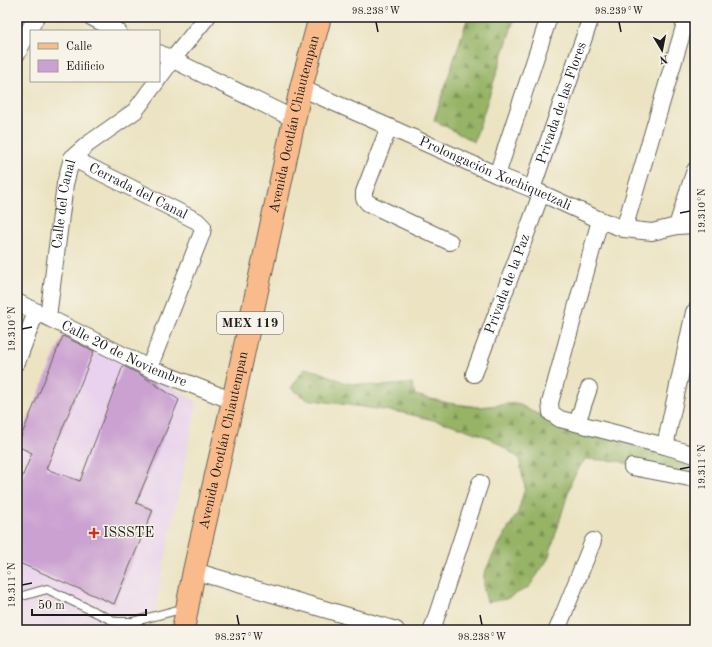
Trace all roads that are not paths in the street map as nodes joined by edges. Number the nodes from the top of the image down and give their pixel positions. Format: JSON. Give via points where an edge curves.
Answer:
{"nodes":[{"id":1,"x":36,"y":17,"type":"edge"},
{"id":2,"x":91,"y":17,"type":"edge"},
{"id":3,"x":207,"y":17,"type":"edge"},
{"id":4,"x":320,"y":17,"type":"edge"},
{"id":5,"x":549,"y":17,"type":"edge"},
{"id":6,"x":591,"y":17,"type":"edge"},
{"id":7,"x":687,"y":17,"type":"edge"},
{"id":8,"x":116,"y":30,"type":"edge"},
{"id":9,"x":17,"y":54,"type":"edge"},
{"id":10,"x":166,"y":56,"type":"edge"},
{"id":11,"x":160,"y":75,"type":"edge"},
{"id":12,"x":156,"y":82,"type":"edge"},
{"id":13,"x":301,"y":88,"type":"junction"},
{"id":14,"x":294,"y":119,"type":"junction"},
{"id":15,"x":389,"y":127,"type":"junction"},
{"id":16,"x":72,"y":158,"type":"junction"},
{"id":17,"x":695,"y":170,"type":"edge"},
{"id":18,"x":497,"y":175,"type":"junction"},
{"id":19,"x":537,"y":192,"type":"junction"},
{"id":20,"x":600,"y":220,"type":"junction"},
{"id":21,"x":695,"y":225,"type":"edge"},
{"id":22,"x":677,"y":226,"type":"junction"},
{"id":23,"x":624,"y":229,"type":"junction"},
{"id":24,"x":450,"y":242,"type":"dead end"},
{"id":25,"x":17,"y":302,"type":"edge"},
{"id":26,"x":694,"y":312,"type":"edge"},
{"id":27,"x":42,"y":314,"type":"junction"},
{"id":28,"x":17,"y":362,"type":"edge"},
{"id":29,"x":150,"y":368,"type":"junction"},
{"id":30,"x":474,"y":374,"type":"dead end"},
{"id":31,"x":589,"y":388,"type":"dead end"},
{"id":32,"x":233,"y":401,"type":"junction"},
{"id":33,"x":577,"y":423,"type":"junction"},
{"id":34,"x":665,"y":446,"type":"junction"},
{"id":35,"x":695,"y":455,"type":"edge"},
{"id":36,"x":632,"y":467,"type":"dead end"},
{"id":37,"x":695,"y":478,"type":"edge"},
{"id":38,"x":480,"y":483,"type":"dead end"},
{"id":39,"x":594,"y":541,"type":"dead end"},
{"id":40,"x":194,"y":570,"type":"junction"},
{"id":41,"x":26,"y":595,"type":"dead end"},
{"id":42,"x":187,"y":608,"type":"junction"},
{"id":43,"x":183,"y":630,"type":"edge"},
{"id":44,"x":396,"y":630,"type":"edge"},
{"id":45,"x":432,"y":630,"type":"edge"},
{"id":46,"x":557,"y":630,"type":"edge"}],
"edges":[{"from":1,"to":9,"type":"street"},
{"from":2,"to":8,"type":"street"},
{"from":3,"to":10,"type":"street"},
{"from":4,"to":13,"type":"main road","name":"Avenida Ocotlán Chiautempan","number":"MEX 119"},
{"from":5,"to":18,"type":"street"},
{"from":6,"to":19,"type":"street","name":"Privada de las Flores"},
{"from":7,"to":23,"type":"street"},
{"from":10,"to":11,"type":"street"},
{"from":10,"to":14,"type":"street"},
{"from":12,"to":16,"type":"street","name":"Calle del Canal","via":[[135,111]]},
{"from":13,"to":14,"type":"main road","name":"Avenida Ocotlán Chiautempan","number":"MEX 119"},
{"from":13,"to":15,"type":"street","name":"Prolongación Xochiquetzali"},
{"from":14,"to":32,"type":"main road","name":"Avenida Ocotlán Chiautempan","number":"MEX 119"},
{"from":15,"to":18,"type":"street","name":"Prolongación Xochiquetzali"},
{"from":15,"to":24,"type":"street","via":[[364,198],[368,203]]},
{"from":16,"to":27,"type":"street","name":"Calle del Canal","via":[[64,184]]},
{"from":16,"to":29,"type":"street","name":"Cerrada del Canal","via":[[197,221],[203,227]]},
{"from":17,"to":22,"type":"street"},
{"from":18,"to":19,"type":"street","name":"Prolongación Xochiquetzali"},
{"from":19,"to":20,"type":"street","name":"Prolongación Xochiquetzali"},
{"from":19,"to":30,"type":"street","name":"Privada de la Paz"},
{"from":20,"to":23,"type":"street","name":"Prolongación Xochiquetzali"},
{"from":20,"to":33,"type":"street","via":[[550,403],[551,413],[560,419]]},
{"from":21,"to":22,"type":"street","name":"Prolongación Xochiquetzali"},
{"from":22,"to":23,"type":"street","name":"Prolongación Xochiquetzali","via":[[652,232]]},
{"from":25,"to":27,"type":"street","name":"Calle 20 de Noviembre"},
{"from":26,"to":34,"type":"street"},
{"from":27,"to":28,"type":"street","name":"Calle del Canal"},
{"from":27,"to":29,"type":"street","name":"Calle 20 de Noviembre"},
{"from":29,"to":32,"type":"street","name":"Calle 20 de Noviembre"},
{"from":31,"to":33,"type":"street"},
{"from":32,"to":40,"type":"main road","name":"Avenida Ocotlán Chiautempan","number":"MEX 119"},
{"from":33,"to":34,"type":"street"},
{"from":34,"to":35,"type":"street"},
{"from":36,"to":37,"type":"street"},
{"from":38,"to":45,"type":"street"},
{"from":39,"to":46,"type":"street"},
{"from":40,"to":42,"type":"main road","name":"Avenida Ocotlán Chiautempan","number":"MEX 119"},
{"from":40,"to":44,"type":"street"},
{"from":41,"to":42,"type":"lane","via":[[47,589],[116,622],[132,622]]},
{"from":42,"to":43,"type":"main road","name":"Avenida Ocotlán Chiautempan","number":"MEX 119"}]}
